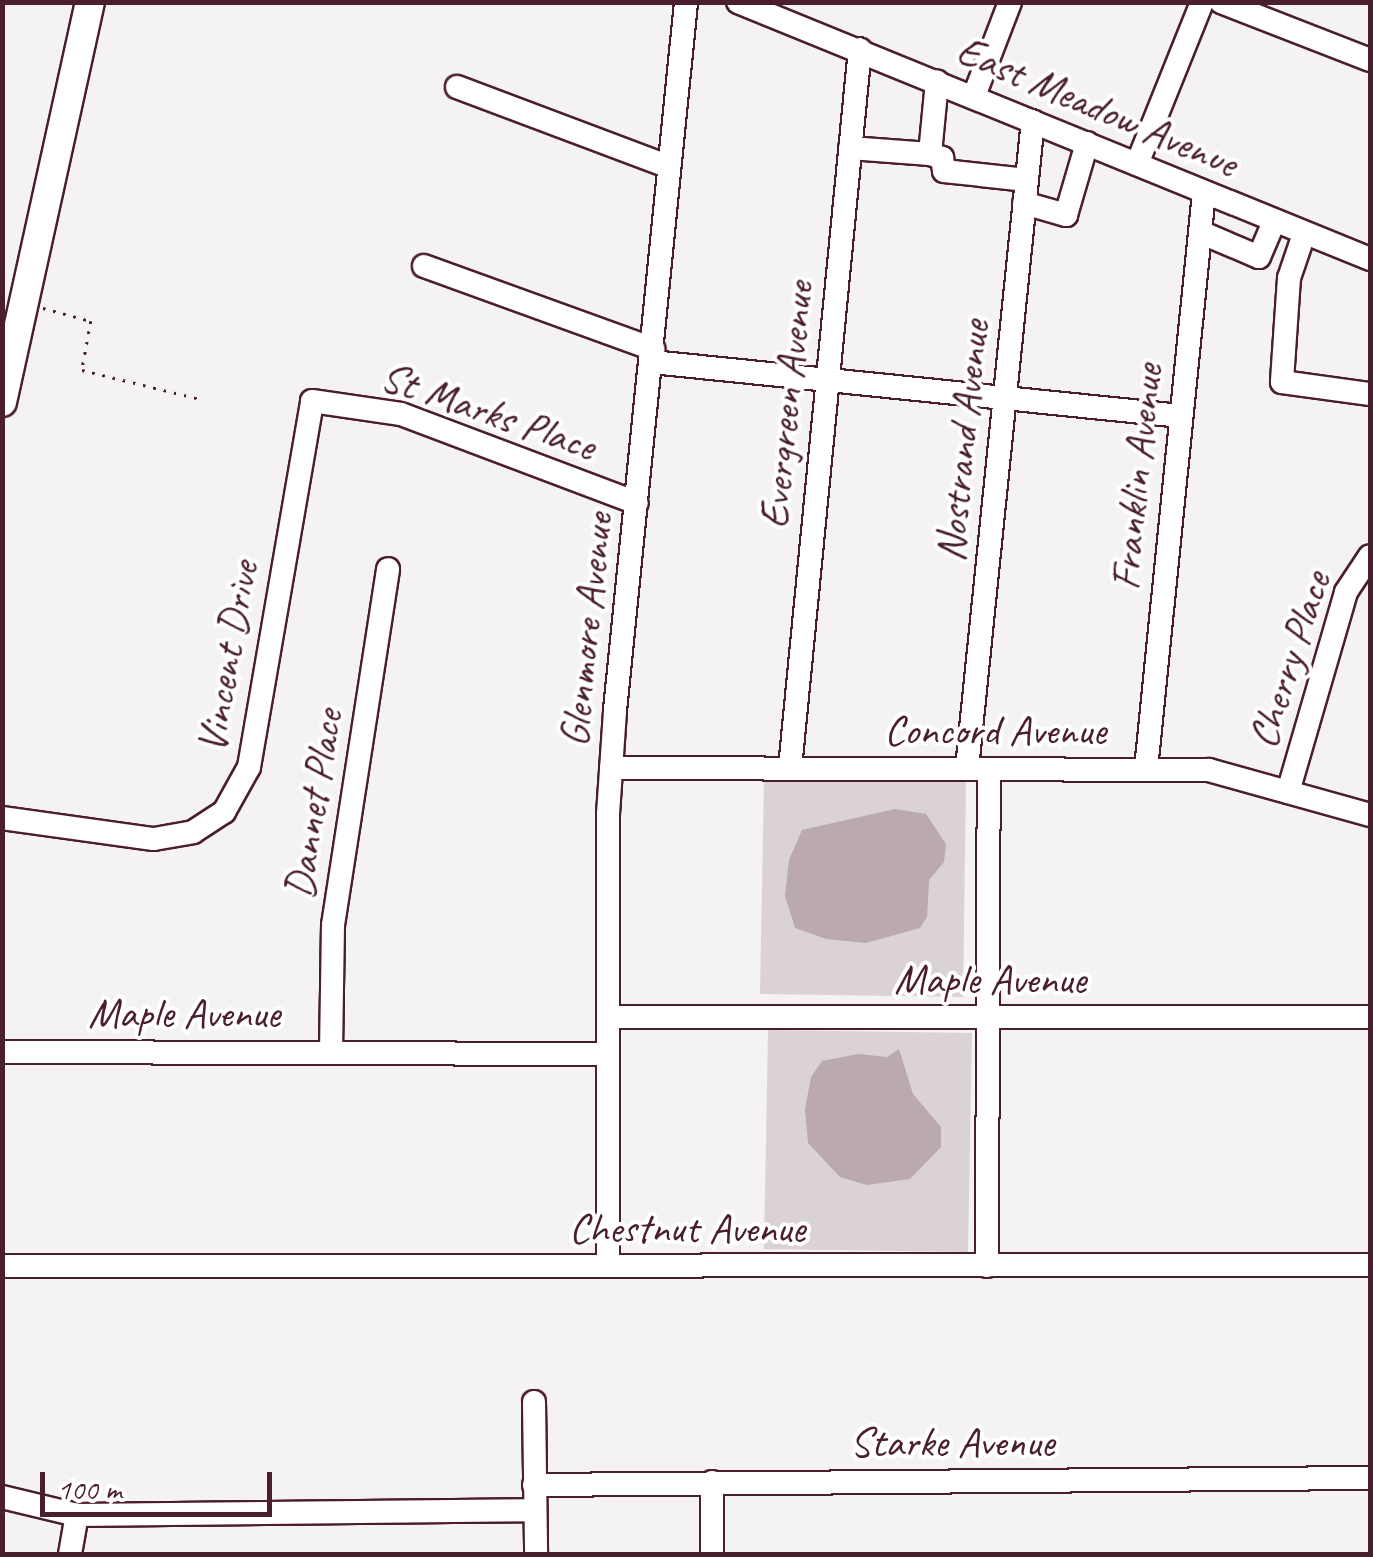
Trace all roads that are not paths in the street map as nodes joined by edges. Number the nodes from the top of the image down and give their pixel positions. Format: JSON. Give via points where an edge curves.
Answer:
{"nodes":[{"id":1,"x":90,"y":2,"type":"edge"},
{"id":2,"x":686,"y":2,"type":"edge"},
{"id":3,"x":738,"y":2,"type":"edge"},
{"id":4,"x":1010,"y":2,"type":"edge"},
{"id":5,"x":1202,"y":2,"type":"edge"},
{"id":6,"x":1221,"y":2,"type":"edge"},
{"id":7,"x":860,"y":49,"type":"junction"},
{"id":8,"x":1370,"y":59,"type":"edge"},
{"id":9,"x":937,"y":80,"type":"junction"},
{"id":10,"x":457,"y":87,"type":"dead end"},
{"id":11,"x":974,"y":96,"type":"junction"},
{"id":12,"x":1033,"y":121,"type":"junction"},
{"id":13,"x":1087,"y":143,"type":"junction"},
{"id":14,"x":850,"y":148,"type":"junction"},
{"id":15,"x":930,"y":154,"type":"junction"},
{"id":16,"x":1137,"y":164,"type":"junction"},
{"id":17,"x":666,"y":166,"type":"junction"},
{"id":18,"x":1026,"y":192,"type":"junction"},
{"id":19,"x":1204,"y":193,"type":"junction"},
{"id":20,"x":1274,"y":222,"type":"junction"},
{"id":21,"x":1200,"y":232,"type":"junction"},
{"id":22,"x":1304,"y":234,"type":"junction"},
{"id":23,"x":1370,"y":260,"type":"edge"},
{"id":24,"x":424,"y":266,"type":"dead end"},
{"id":25,"x":653,"y":356,"type":"junction"},
{"id":26,"x":827,"y":380,"type":"junction"},
{"id":27,"x":4,"y":388,"type":"edge"},
{"id":28,"x":1370,"y":394,"type":"edge"},
{"id":29,"x":1004,"y":397,"type":"junction"},
{"id":30,"x":312,"y":401,"type":"joint"},
{"id":31,"x":1181,"y":416,"type":"junction"},
{"id":32,"x":637,"y":503,"type":"junction"},
{"id":33,"x":1370,"y":556,"type":"edge"},
{"id":34,"x":388,"y":569,"type":"dead end"},
{"id":35,"x":611,"y":768,"type":"junction"},
{"id":36,"x":790,"y":768,"type":"junction"},
{"id":37,"x":1146,"y":769,"type":"junction"},
{"id":38,"x":978,"y":770,"type":"junction"},
{"id":39,"x":1288,"y":792,"type":"junction"},
{"id":40,"x":1370,"y":816,"type":"edge"},
{"id":41,"x":2,"y":818,"type":"edge"},
{"id":42,"x":609,"y":1017,"type":"junction"},
{"id":43,"x":1370,"y":1017,"type":"edge"},
{"id":44,"x":987,"y":1018,"type":"junction"},
{"id":45,"x":2,"y":1052,"type":"edge"},
{"id":46,"x":331,"y":1052,"type":"junction"},
{"id":47,"x":606,"y":1054,"type":"junction"},
{"id":48,"x":2,"y":1266,"type":"edge"},
{"id":49,"x":608,"y":1266,"type":"junction"},
{"id":50,"x":988,"y":1266,"type":"junction"},
{"id":51,"x":1370,"y":1266,"type":"edge"},
{"id":52,"x":534,"y":1402,"type":"dead end"},
{"id":53,"x":1370,"y":1478,"type":"edge"},
{"id":54,"x":712,"y":1482,"type":"junction"},
{"id":55,"x":534,"y":1485,"type":"junction"},
{"id":56,"x":2,"y":1496,"type":"edge"},
{"id":57,"x":534,"y":1510,"type":"junction"},
{"id":58,"x":77,"y":1516,"type":"junction"},
{"id":59,"x":70,"y":1554,"type":"edge"},
{"id":60,"x":536,"y":1554,"type":"edge"},
{"id":61,"x":712,"y":1554,"type":"edge"}],
"edges":[{"from":1,"to":27,"type":"main road"},
{"from":2,"to":17,"type":"street","name":"Glenmore Avenue"},
{"from":3,"to":7,"type":"street","name":"East Meadow Avenue"},
{"from":4,"to":11,"type":"street"},
{"from":5,"to":16,"type":"street"},
{"from":6,"to":8,"type":"street"},
{"from":7,"to":9,"type":"street","name":"East Meadow Avenue"},
{"from":7,"to":14,"type":"street","name":"Evergreen Avenue"},
{"from":9,"to":11,"type":"street","name":"East Meadow Avenue"},
{"from":9,"to":15,"type":"street"},
{"from":10,"to":17,"type":"street"},
{"from":11,"to":12,"type":"street","name":"East Meadow Avenue"},
{"from":12,"to":13,"type":"street","name":"East Meadow Avenue"},
{"from":12,"to":18,"type":"street","name":"Nostrand Avenue"},
{"from":13,"to":16,"type":"street","name":"East Meadow Avenue"},
{"from":13,"to":18,"type":"street","via":[[1066,215]]},
{"from":14,"to":15,"type":"street"},
{"from":14,"to":26,"type":"street","name":"Evergreen Avenue"},
{"from":15,"to":18,"type":"street","via":[[942,158],[944,171]]},
{"from":16,"to":19,"type":"street","name":"East Meadow Avenue"},
{"from":17,"to":25,"type":"street","name":"Glenmore Avenue"},
{"from":18,"to":29,"type":"street","name":"Nostrand Avenue"},
{"from":19,"to":20,"type":"street","name":"East Meadow Avenue"},
{"from":19,"to":21,"type":"street","name":"Franklin Avenue"},
{"from":20,"to":21,"type":"street","via":[[1259,257]]},
{"from":20,"to":22,"type":"street","name":"East Meadow Avenue"},
{"from":21,"to":31,"type":"street","name":"Franklin Avenue"},
{"from":22,"to":23,"type":"street","name":"East Meadow Avenue"},
{"from":22,"to":28,"type":"street","via":[[1289,278],[1282,382]]},
{"from":24,"to":25,"type":"street"},
{"from":25,"to":26,"type":"street"},
{"from":25,"to":32,"type":"street","name":"Glenmore Avenue"},
{"from":26,"to":29,"type":"street"},
{"from":26,"to":36,"type":"street","name":"Evergreen Avenue"},
{"from":29,"to":31,"type":"street"},
{"from":29,"to":38,"type":"street","name":"Nostrand Avenue"},
{"from":30,"to":32,"type":"street","name":"St Marks Place","via":[[401,414]]},
{"from":30,"to":41,"type":"street","name":"Vincent Drive","via":[[249,766],[224,812],[193,832],[154,839]]},
{"from":31,"to":37,"type":"street","name":"Franklin Avenue"},
{"from":32,"to":35,"type":"street","name":"Glenmore Avenue"},
{"from":33,"to":39,"type":"street","name":"Cherry Place","via":[[1346,592]]},
{"from":34,"to":46,"type":"street","name":"Dannet Place","via":[[333,925]]},
{"from":35,"to":36,"type":"street","name":"Concord Avenue"},
{"from":35,"to":42,"type":"street","name":"Glenmore Avenue"},
{"from":36,"to":38,"type":"street","name":"Concord Avenue"},
{"from":37,"to":38,"type":"street","name":"Concord Avenue"},
{"from":37,"to":39,"type":"street","name":"Concord Avenue","via":[[1209,770]]},
{"from":38,"to":44,"type":"street","name":"Nostrand Avenue"},
{"from":39,"to":40,"type":"street","name":"Concord Avenue"},
{"from":42,"to":44,"type":"street","name":"Maple Avenue"},
{"from":42,"to":47,"type":"street","name":"Glenmore Avenue"},
{"from":43,"to":44,"type":"street","name":"Maple Avenue"},
{"from":44,"to":50,"type":"street","name":"Nostrand Avenue"},
{"from":45,"to":46,"type":"street","name":"Maple Avenue"},
{"from":46,"to":47,"type":"street","name":"Maple Avenue"},
{"from":47,"to":49,"type":"street","name":"Glenmore Avenue"},
{"from":48,"to":49,"type":"street","name":"Chestnut Avenue"},
{"from":49,"to":50,"type":"street","name":"Chestnut Avenue"},
{"from":50,"to":51,"type":"street","name":"Chestnut Avenue"},
{"from":52,"to":55,"type":"street"},
{"from":53,"to":54,"type":"street","name":"Starke Avenue"},
{"from":54,"to":55,"type":"street","name":"Starke Avenue"},
{"from":54,"to":61,"type":"street"},
{"from":55,"to":57,"type":"street"},
{"from":56,"to":58,"type":"street"},
{"from":57,"to":58,"type":"street"},
{"from":57,"to":60,"type":"street"},
{"from":58,"to":59,"type":"street"}]}
